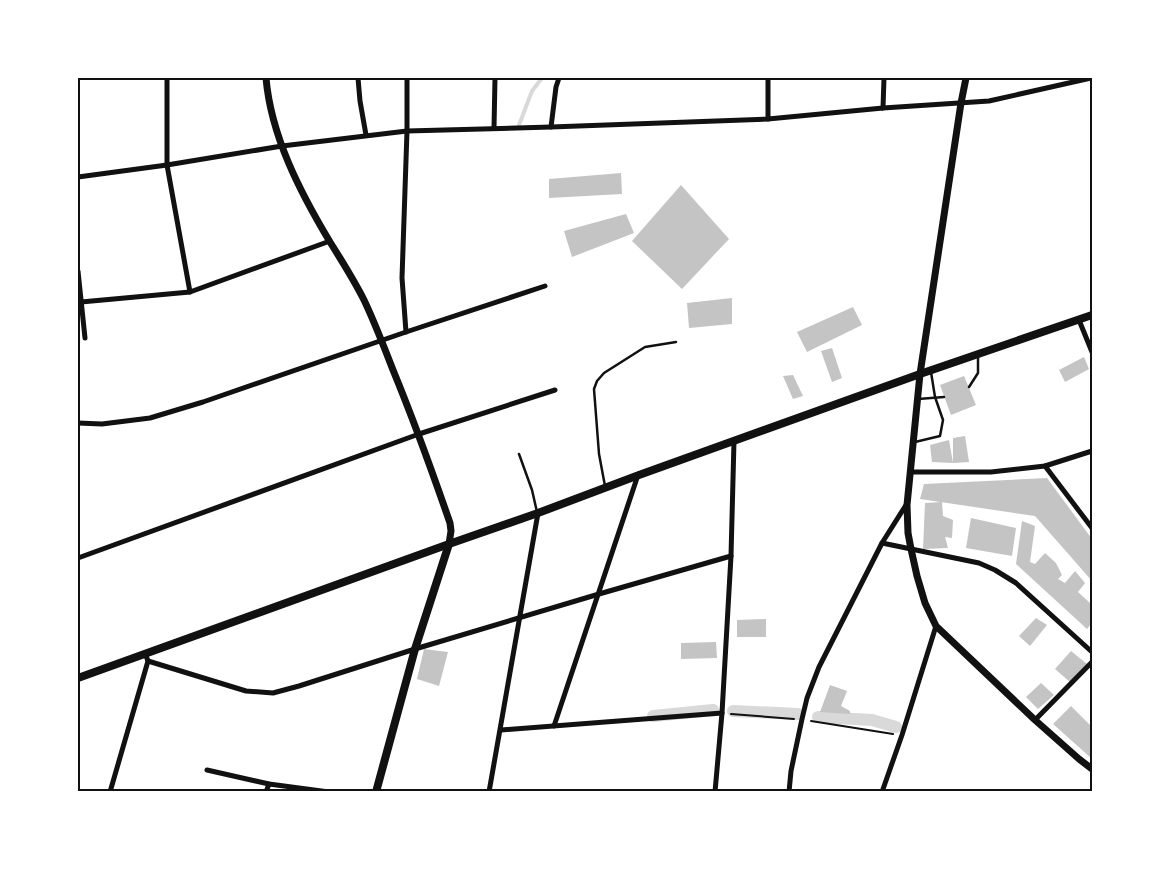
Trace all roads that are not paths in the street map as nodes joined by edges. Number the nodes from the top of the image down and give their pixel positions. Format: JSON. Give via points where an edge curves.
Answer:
{"nodes":[{"id":1,"x":167,"y":78,"type":"edge"},
{"id":2,"x":266,"y":78,"type":"edge"},
{"id":3,"x":358,"y":78,"type":"edge"},
{"id":4,"x":407,"y":78,"type":"edge"},
{"id":5,"x":495,"y":78,"type":"edge"},
{"id":6,"x":559,"y":78,"type":"edge"},
{"id":7,"x":768,"y":78,"type":"edge"},
{"id":8,"x":884,"y":78,"type":"edge"},
{"id":9,"x":966,"y":78,"type":"edge"},
{"id":10,"x":1091,"y":78,"type":"edge"},
{"id":11,"x":961,"y":103,"type":"junction"},
{"id":12,"x":882,"y":108,"type":"junction"},
{"id":13,"x":768,"y":119,"type":"junction"},
{"id":14,"x":551,"y":127,"type":"junction"},
{"id":15,"x":494,"y":128,"type":"junction"},
{"id":16,"x":407,"y":130,"type":"junction"},
{"id":17,"x":366,"y":135,"type":"junction"},
{"id":18,"x":282,"y":146,"type":"junction"},
{"id":19,"x":167,"y":165,"type":"junction"},
{"id":20,"x":78,"y":177,"type":"edge"},
{"id":21,"x":330,"y":241,"type":"junction"},
{"id":22,"x":78,"y":271,"type":"edge"},
{"id":23,"x":545,"y":286,"type":"dead end"},
{"id":24,"x":190,"y":292,"type":"junction"},
{"id":25,"x":81,"y":302,"type":"junction"},
{"id":26,"x":1092,"y":315,"type":"edge"},
{"id":27,"x":1079,"y":320,"type":"junction"},
{"id":28,"x":406,"y":332,"type":"junction"},
{"id":29,"x":85,"y":338,"type":"dead end"},
{"id":30,"x":382,"y":341,"type":"junction"},
{"id":31,"x":676,"y":342,"type":"dead end"},
{"id":32,"x":1092,"y":352,"type":"edge"},
{"id":33,"x":978,"y":354,"type":"junction"},
{"id":34,"x":931,"y":370,"type":"junction"},
{"id":35,"x":920,"y":374,"type":"junction"},
{"id":36,"x":969,"y":387,"type":"dead end"},
{"id":37,"x":554,"y":390,"type":"dead end"},
{"id":38,"x":944,"y":396,"type":"dead end"},
{"id":39,"x":935,"y":397,"type":"junction"},
{"id":40,"x":918,"y":399,"type":"junction"},
{"id":41,"x":78,"y":423,"type":"edge"},
{"id":42,"x":419,"y":434,"type":"junction"},
{"id":43,"x":734,"y":440,"type":"junction"},
{"id":44,"x":914,"y":442,"type":"junction"},
{"id":45,"x":1092,"y":452,"type":"edge"},
{"id":46,"x":519,"y":454,"type":"dead end"},
{"id":47,"x":1044,"y":466,"type":"junction"},
{"id":48,"x":910,"y":472,"type":"junction"},
{"id":49,"x":638,"y":475,"type":"junction"},
{"id":50,"x":605,"y":488,"type":"junction"},
{"id":51,"x":907,"y":505,"type":"junction"},
{"id":52,"x":538,"y":513,"type":"junction"},
{"id":53,"x":1092,"y":528,"type":"edge"},
{"id":54,"x":882,"y":543,"type":"junction"},
{"id":55,"x":449,"y":544,"type":"junction"},
{"id":56,"x":911,"y":549,"type":"junction"},
{"id":57,"x":731,"y":556,"type":"junction"},
{"id":58,"x":78,"y":558,"type":"edge"},
{"id":59,"x":599,"y":594,"type":"junction"},
{"id":60,"x":518,"y":618,"type":"junction"},
{"id":61,"x":936,"y":626,"type":"junction"},
{"id":62,"x":416,"y":649,"type":"junction"},
{"id":63,"x":1092,"y":652,"type":"edge"},
{"id":64,"x":145,"y":653,"type":"junction"},
{"id":65,"x":148,"y":661,"type":"junction"},
{"id":66,"x":1092,"y":662,"type":"edge"},
{"id":67,"x":78,"y":678,"type":"edge"},
{"id":68,"x":722,"y":713,"type":"junction"},
{"id":69,"x":1035,"y":720,"type":"junction"},
{"id":70,"x":554,"y":726,"type":"junction"},
{"id":71,"x":501,"y":730,"type":"junction"},
{"id":72,"x":1092,"y":769,"type":"edge"},
{"id":73,"x":207,"y":770,"type":"dead end"},
{"id":74,"x":269,"y":784,"type":"junction"},
{"id":75,"x":110,"y":792,"type":"edge"},
{"id":76,"x":266,"y":792,"type":"edge"},
{"id":77,"x":329,"y":792,"type":"edge"},
{"id":78,"x":376,"y":792,"type":"edge"},
{"id":79,"x":489,"y":792,"type":"edge"},
{"id":80,"x":715,"y":792,"type":"edge"},
{"id":81,"x":789,"y":792,"type":"edge"},
{"id":82,"x":882,"y":792,"type":"edge"}],
"edges":[{"from":1,"to":19,"type":"street"},
{"from":2,"to":18,"type":"street"},
{"from":3,"to":17,"type":"street"},
{"from":4,"to":16,"type":"street"},
{"from":5,"to":15,"type":"street"},
{"from":6,"to":14,"type":"street"},
{"from":7,"to":13,"type":"street"},
{"from":8,"to":12,"type":"street"},
{"from":9,"to":11,"type":"street"},
{"from":10,"to":11,"type":"street","via":[[989,101]]},
{"from":11,"to":12,"type":"street"},
{"from":11,"to":35,"type":"street"},
{"from":12,"to":13,"type":"street"},
{"from":13,"to":14,"type":"street"},
{"from":14,"to":15,"type":"street"},
{"from":15,"to":16,"type":"street"},
{"from":16,"to":17,"type":"street"},
{"from":16,"to":28,"type":"street","via":[[402,278]]},
{"from":17,"to":18,"type":"street"},
{"from":18,"to":19,"type":"street"},
{"from":18,"to":21,"type":"street","via":[[307,202]]},
{"from":19,"to":20,"type":"street"},
{"from":19,"to":24,"type":"street"},
{"from":21,"to":24,"type":"street"},
{"from":21,"to":30,"type":"street","via":[[349,271]]},
{"from":22,"to":25,"type":"street"},
{"from":23,"to":28,"type":"street"},
{"from":24,"to":25,"type":"street"},
{"from":25,"to":29,"type":"street"},
{"from":26,"to":27,"type":"main road"},
{"from":27,"to":32,"type":"street"},
{"from":27,"to":33,"type":"main road"},
{"from":28,"to":30,"type":"street"},
{"from":30,"to":41,"type":"street","via":[[150,418],[102,424]]},
{"from":30,"to":42,"type":"street"},
{"from":31,"to":50,"type":"lane","via":[[645,347],[604,373],[597,382],[594,389]]},
{"from":33,"to":34,"type":"main road"},
{"from":33,"to":36,"type":"lane","via":[[978,373]]},
{"from":34,"to":35,"type":"main road"},
{"from":34,"to":39,"type":"lane"},
{"from":35,"to":40,"type":"street"},
{"from":35,"to":43,"type":"main road"},
{"from":37,"to":42,"type":"street"},
{"from":38,"to":39,"type":"lane"},
{"from":39,"to":40,"type":"lane"},
{"from":39,"to":44,"type":"lane","via":[[943,420],[940,436]]},
{"from":40,"to":44,"type":"street"},
{"from":42,"to":55,"type":"street","via":[[450,522]]},
{"from":42,"to":58,"type":"street"},
{"from":43,"to":49,"type":"main road"},
{"from":43,"to":57,"type":"street"},
{"from":44,"to":48,"type":"street"},
{"from":45,"to":47,"type":"street"},
{"from":46,"to":52,"type":"lane"},
{"from":47,"to":48,"type":"street","via":[[991,472]]},
{"from":47,"to":53,"type":"street"},
{"from":48,"to":51,"type":"street"},
{"from":49,"to":50,"type":"main road"},
{"from":49,"to":59,"type":"street"},
{"from":50,"to":52,"type":"main road"},
{"from":51,"to":54,"type":"street"},
{"from":51,"to":56,"type":"street"},
{"from":52,"to":55,"type":"main road"},
{"from":52,"to":60,"type":"street"},
{"from":54,"to":56,"type":"street"},
{"from":54,"to":81,"type":"street","via":[[819,667],[807,698]]},
{"from":55,"to":62,"type":"main road"},
{"from":55,"to":64,"type":"main road"},
{"from":56,"to":61,"type":"street","via":[[925,604]]},
{"from":56,"to":63,"type":"street","via":[[979,563],[995,570],[1016,583]]},
{"from":57,"to":59,"type":"street"},
{"from":57,"to":68,"type":"street"},
{"from":59,"to":60,"type":"street"},
{"from":59,"to":70,"type":"street"},
{"from":60,"to":62,"type":"street"},
{"from":60,"to":71,"type":"street"},
{"from":61,"to":69,"type":"street"},
{"from":61,"to":82,"type":"street"},
{"from":62,"to":65,"type":"street","via":[[273,693],[246,691]]},
{"from":62,"to":78,"type":"main road"},
{"from":64,"to":65,"type":"street"},
{"from":64,"to":67,"type":"main road"},
{"from":65,"to":75,"type":"street"},
{"from":66,"to":69,"type":"street"},
{"from":68,"to":70,"type":"street"},
{"from":68,"to":80,"type":"street"},
{"from":69,"to":72,"type":"street"},
{"from":70,"to":71,"type":"street"},
{"from":71,"to":79,"type":"street"},
{"from":73,"to":74,"type":"street"},
{"from":74,"to":76,"type":"street"},
{"from":74,"to":77,"type":"street"}]}
